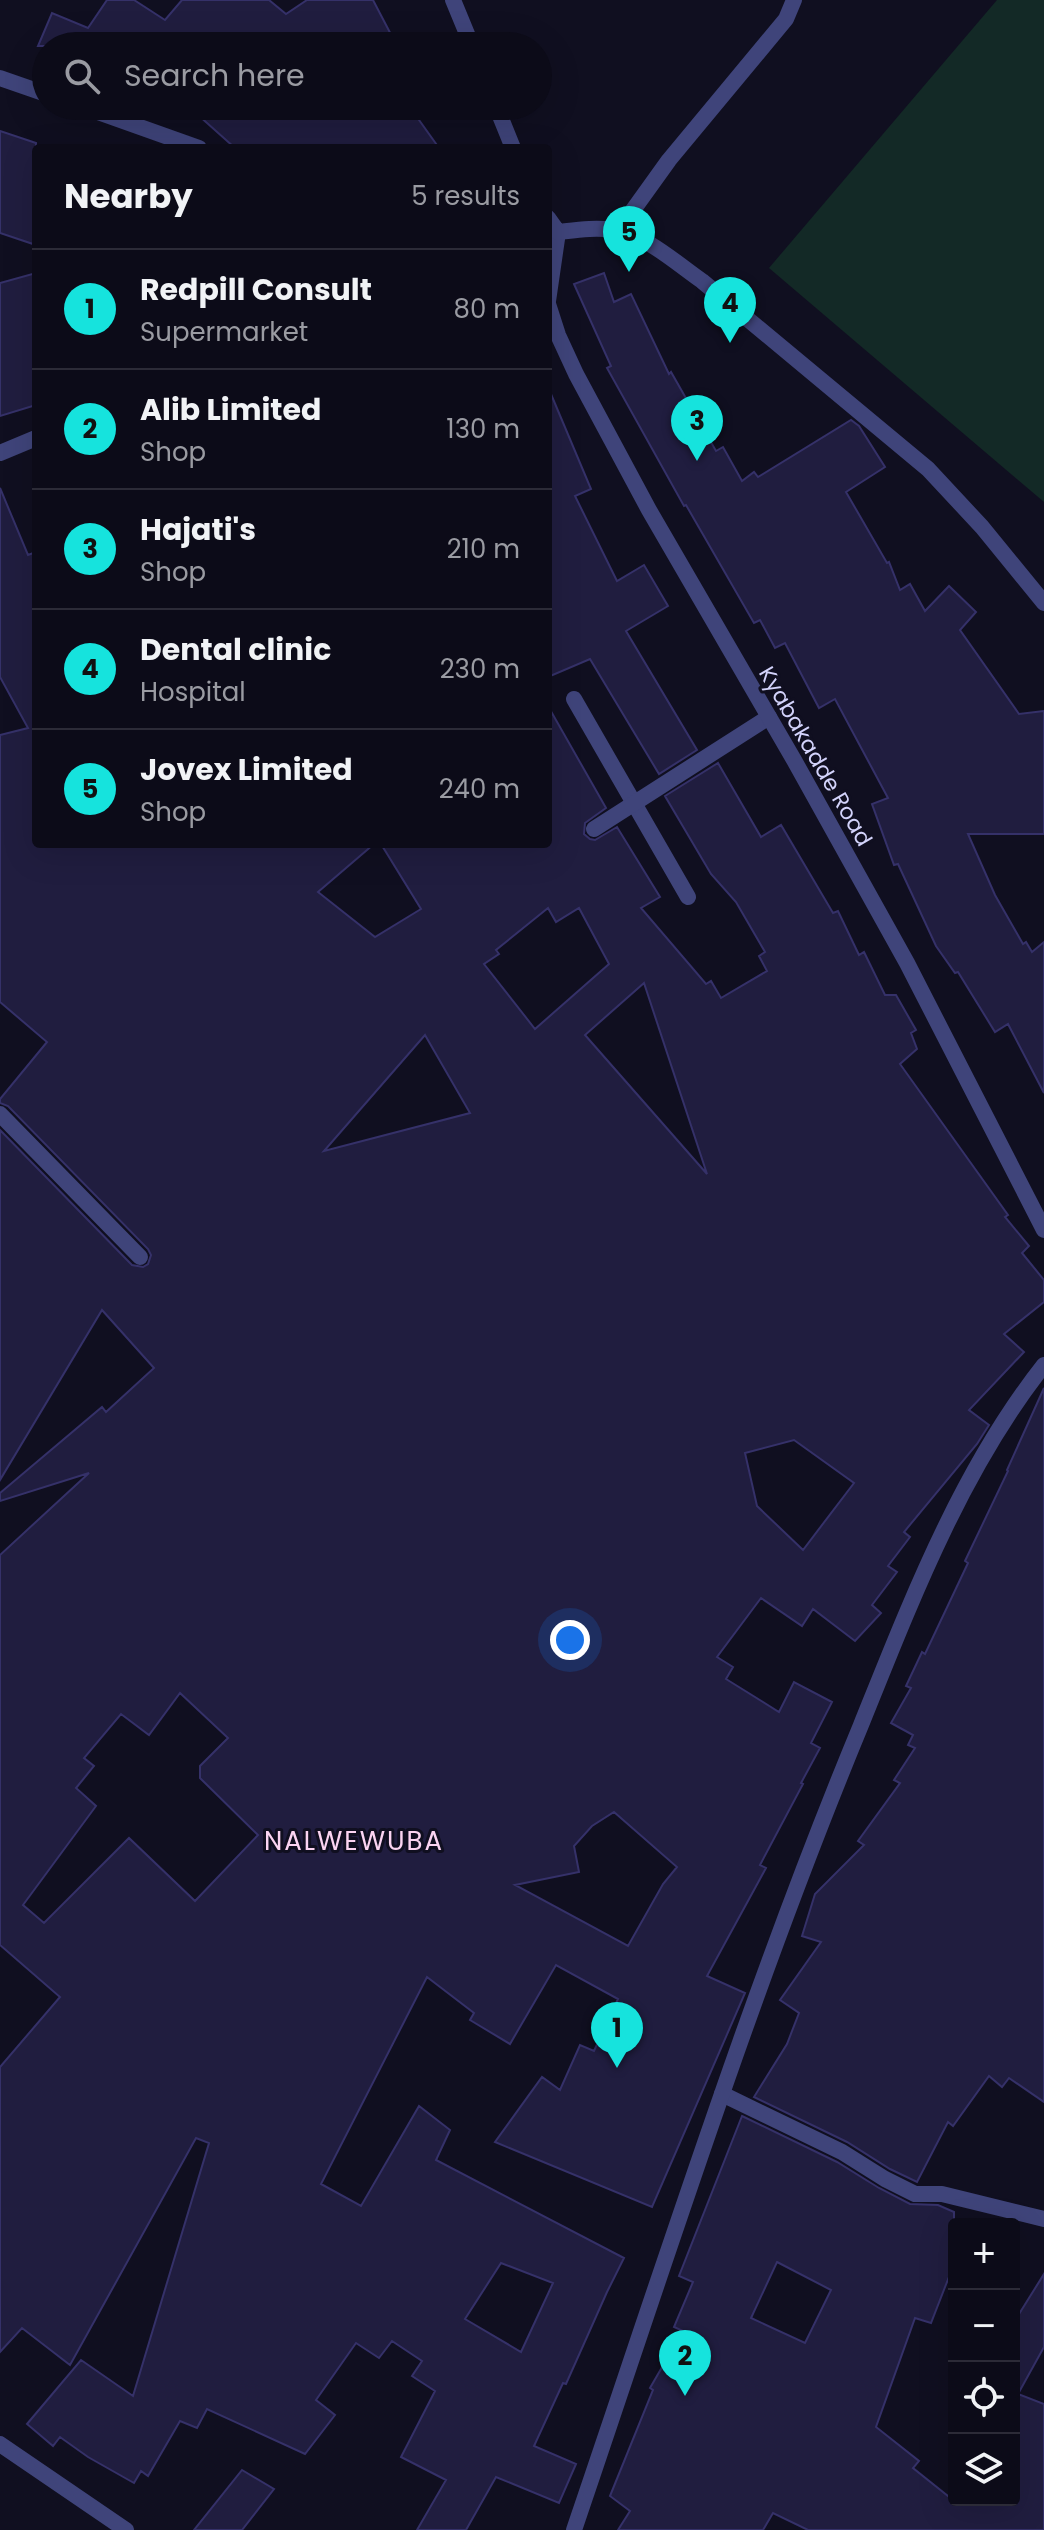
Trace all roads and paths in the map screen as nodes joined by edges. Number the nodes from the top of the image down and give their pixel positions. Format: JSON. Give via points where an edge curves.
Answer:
{"nodes":[{"id":1,"x":453,"y":0,"type":"edge"},
{"id":2,"x":794,"y":0,"type":"edge"},
{"id":3,"x":466,"y":32,"type":"edge"},
{"id":4,"x":0,"y":78,"type":"edge"},
{"id":5,"x":32,"y":89,"type":"edge"},
{"id":6,"x":120,"y":120,"type":"edge"},
{"id":7,"x":502,"y":120,"type":"edge"},
{"id":8,"x":188,"y":144,"type":"edge"},
{"id":9,"x":511,"y":144,"type":"edge"},
{"id":10,"x":552,"y":229,"type":"edge"},
{"id":11,"x":618,"y":231,"type":"junction"},
{"id":12,"x":552,"y":316,"type":"edge"},
{"id":13,"x":32,"y":440,"type":"edge"},
{"id":14,"x":0,"y":453,"type":"edge"},
{"id":15,"x":1044,"y":603,"type":"edge"},
{"id":16,"x":574,"y":699,"type":"dead end"},
{"id":17,"x":769,"y":717,"type":"junction"},
{"id":18,"x":634,"y":803,"type":"junction"},
{"id":19,"x":594,"y":829,"type":"dead end"},
{"id":20,"x":688,"y":897,"type":"dead end"},
{"id":21,"x":0,"y":1114,"type":"edge"},
{"id":22,"x":1044,"y":1230,"type":"edge"},
{"id":23,"x":140,"y":1257,"type":"dead end"},
{"id":24,"x":1044,"y":1365,"type":"edge"},
{"id":25,"x":722,"y":2094,"type":"junction"},
{"id":26,"x":1044,"y":2219,"type":"edge"},
{"id":27,"x":0,"y":2444,"type":"edge"},
{"id":28,"x":126,"y":2530,"type":"edge"},
{"id":29,"x":574,"y":2530,"type":"edge"}],
"edges":[{"from":1,"to":3,"type":"street"},
{"from":2,"to":11,"type":"street","via":[[786,19],[669,160]]},
{"from":4,"to":5,"type":"street"},
{"from":6,"to":8,"type":"street"},
{"from":7,"to":9,"type":"street"},
{"from":10,"to":11,"type":"street"},
{"from":11,"to":15,"type":"street","via":[[702,281],[928,469]]},
{"from":12,"to":17,"type":"street","name":"Kyabakadde Road","via":[[576,374]]},
{"from":13,"to":14,"type":"street"},
{"from":16,"to":18,"type":"street"},
{"from":17,"to":18,"type":"street"},
{"from":17,"to":22,"type":"street","name":"Kyabakadde Road","via":[[907,963]]},
{"from":18,"to":19,"type":"street"},
{"from":18,"to":20,"type":"street"},
{"from":21,"to":23,"type":"street"},
{"from":24,"to":25,"type":"street","via":[[961,1497],[905,1617],[828,1803]]},
{"from":25,"to":26,"type":"street","via":[[915,2194],[942,2194]]},
{"from":25,"to":29,"type":"street"},
{"from":27,"to":28,"type":"street"}]}
